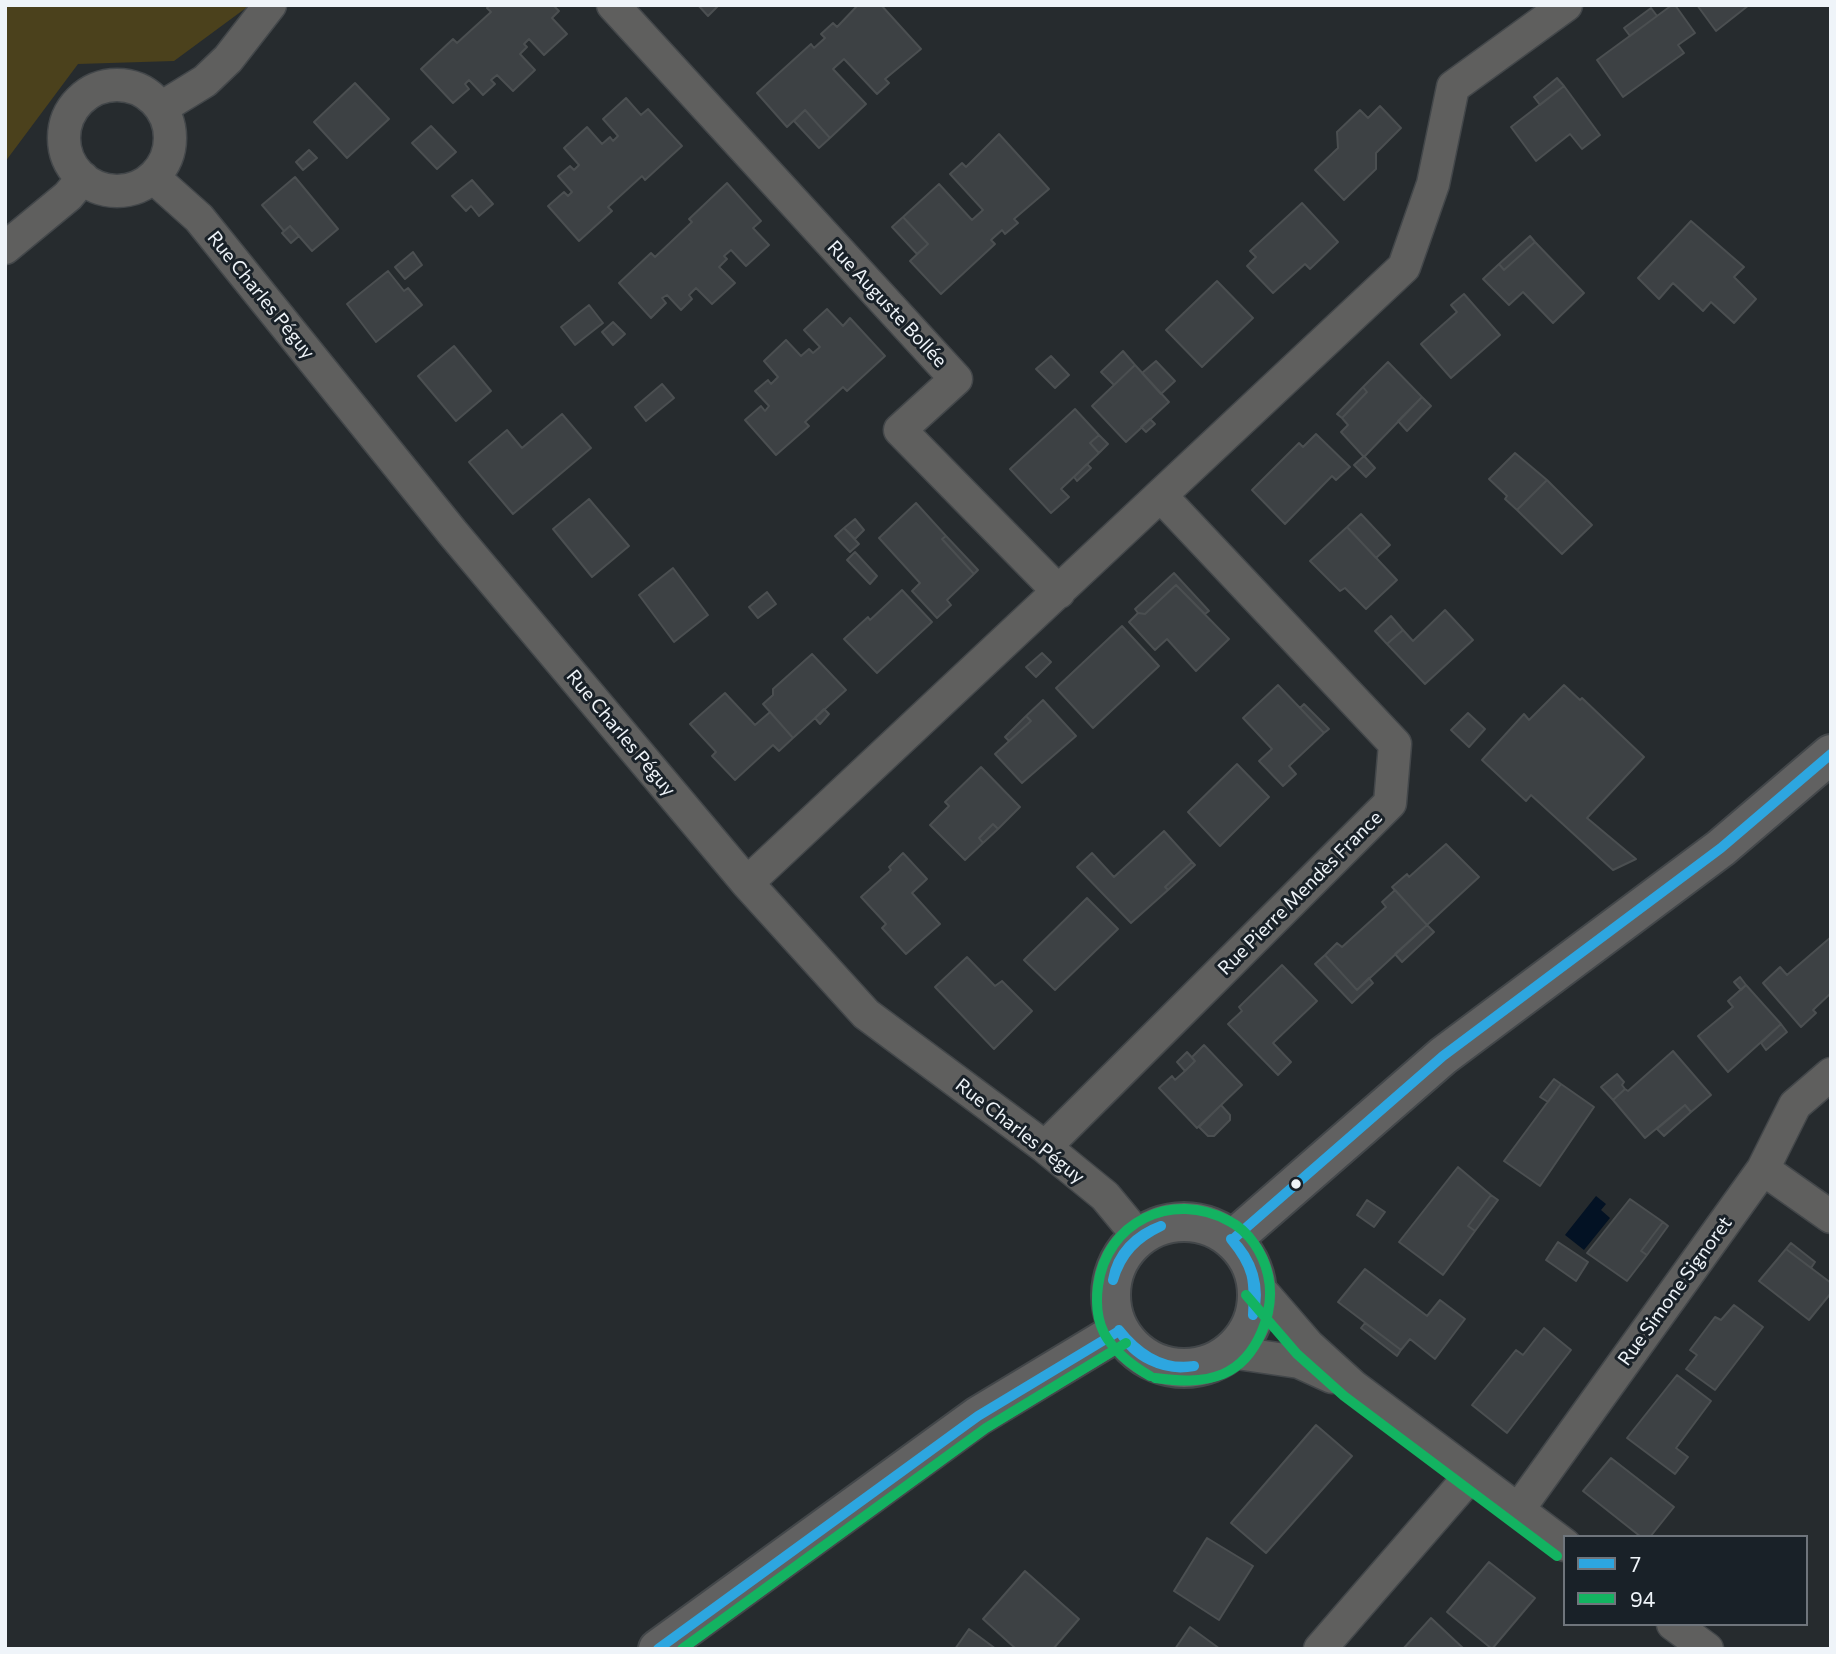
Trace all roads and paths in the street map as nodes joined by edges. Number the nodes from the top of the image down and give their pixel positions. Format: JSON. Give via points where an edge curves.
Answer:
{"nodes":[{"id":1,"x":270,"y":5,"type":"edge"},
{"id":2,"x":613,"y":5,"type":"edge"},
{"id":3,"x":1566,"y":5,"type":"edge"},
{"id":4,"x":162,"y":108,"type":"junction"},
{"id":5,"x":153,"y":177,"type":"junction"},
{"id":6,"x":83,"y":178,"type":"junction"},
{"id":7,"x":5,"y":248,"type":"edge"},
{"id":8,"x":1161,"y":496,"type":"junction"},
{"id":9,"x":1059,"y":592,"type":"junction"},
{"id":10,"x":1831,"y":754,"type":"edge"},
{"id":11,"x":747,"y":883,"type":"junction"},
{"id":12,"x":1831,"y":1074,"type":"edge"},
{"id":13,"x":1045,"y":1147,"type":"junction"},
{"id":14,"x":1763,"y":1169,"type":"junction"},
{"id":15,"x":1831,"y":1217,"type":"edge"},
{"id":16,"x":1139,"y":1237,"type":"junction"},
{"id":17,"x":1232,"y":1240,"type":"junction"},
{"id":18,"x":1257,"y":1286,"type":"junction"},
{"id":19,"x":1119,"y":1331,"type":"junction"},
{"id":20,"x":1230,"y":1352,"type":"junction"},
{"id":21,"x":1353,"y":1386,"type":"junction"},
{"id":22,"x":1471,"y":1475,"type":"junction"},
{"id":23,"x":1518,"y":1510,"type":"junction"},
{"id":24,"x":1563,"y":1544,"type":"edge"},
{"id":25,"x":1676,"y":1626,"type":"edge"},
{"id":26,"x":658,"y":1649,"type":"edge"},
{"id":27,"x":1320,"y":1649,"type":"edge"},
{"id":28,"x":1707,"y":1649,"type":"edge"}],
"edges":[{"from":1,"to":4,"type":"street","via":[[205,81]]},
{"from":2,"to":9,"type":"street","name":"Rue Auguste Bollée","via":[[956,379],[900,430]]},
{"from":3,"to":8,"type":"street","via":[[1452,88],[1433,184],[1404,267]]},
{"from":4,"to":5,"type":"street","via":[[171,137],[163,166]]},
{"from":4,"to":6,"type":"street","via":[[135,88],[118,85],[86,95],[74,107],[64,135],[69,159]]},
{"from":5,"to":6,"type":"street","via":[[140,186],[118,190]]},
{"from":5,"to":11,"type":"street","name":"Rue Charles Péguy","via":[[199,218],[452,532]]},
{"from":6,"to":7,"type":"street"},
{"from":8,"to":9,"type":"street"},
{"from":8,"to":13,"type":"street","name":"Rue Pierre Mendès France","via":[[1395,744],[1390,803]]},
{"from":9,"to":11,"type":"street"},
{"from":10,"to":17,"type":"street","via":[[1721,848],[1443,1056]]},
{"from":11,"to":13,"type":"street","name":"Rue Charles Péguy","via":[[866,1014]]},
{"from":12,"to":14,"type":"street","name":"Rue Simone Signoret","via":[[1795,1105]]},
{"from":13,"to":16,"type":"street","name":"Rue Charles Péguy","via":[[1105,1196]]},
{"from":14,"to":15,"type":"street"},
{"from":14,"to":23,"type":"street","name":"Rue Simone Signoret"},
{"from":16,"to":17,"type":"street","via":[[1177,1222],[1215,1229]]},
{"from":16,"to":19,"type":"street","via":[[1116,1266],[1111,1284],[1111,1308]]},
{"from":17,"to":18,"type":"street","via":[[1244,1253]]},
{"from":18,"to":20,"type":"street","via":[[1255,1311],[1246,1334]]},
{"from":18,"to":21,"type":"street","via":[[1308,1345]]},
{"from":19,"to":20,"type":"street","via":[[1136,1351],[1157,1364],[1183,1368],[1208,1364]]},
{"from":19,"to":26,"type":"street","via":[[978,1416]]},
{"from":20,"to":21,"type":"street","via":[[1298,1362]]},
{"from":21,"to":22,"type":"street"},
{"from":22,"to":23,"type":"street"},
{"from":22,"to":27,"type":"street"},
{"from":23,"to":24,"type":"street"},
{"from":25,"to":28,"type":"street"}]}
